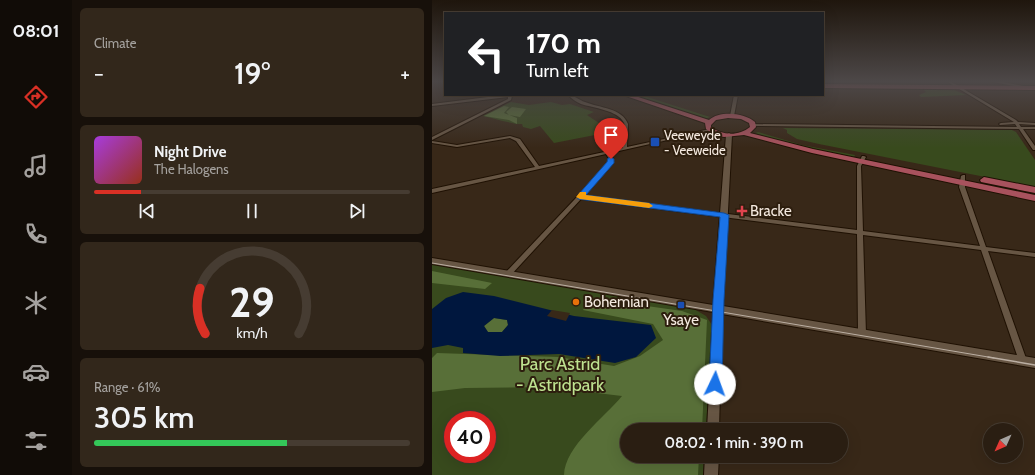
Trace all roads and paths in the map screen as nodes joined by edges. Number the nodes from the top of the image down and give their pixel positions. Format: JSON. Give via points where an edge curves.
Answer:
{"nodes":[{"id":1,"x":446,"y":103,"type":"edge"},
{"id":2,"x":502,"y":103,"type":"edge"},
{"id":3,"x":585,"y":103,"type":"edge"},
{"id":4,"x":648,"y":103,"type":"edge"},
{"id":5,"x":670,"y":103,"type":"edge"},
{"id":6,"x":734,"y":103,"type":"edge"},
{"id":7,"x":984,"y":103,"type":"edge"},
{"id":8,"x":432,"y":105,"type":"edge"},
{"id":9,"x":732,"y":116,"type":"junction"},
{"id":10,"x":716,"y":118,"type":"junction"},
{"id":11,"x":1016,"y":123,"type":"junction"},
{"id":12,"x":1035,"y":124,"type":"edge"},
{"id":13,"x":709,"y":126,"type":"junction"},
{"id":14,"x":752,"y":127,"type":"junction"},
{"id":15,"x":977,"y":127,"type":"junction"},
{"id":16,"x":1020,"y":128,"type":"junction"},
{"id":17,"x":1035,"y":128,"type":"edge"},
{"id":18,"x":743,"y":133,"type":"junction"},
{"id":19,"x":729,"y":135,"type":"junction"},
{"id":20,"x":432,"y":141,"type":"edge"},
{"id":21,"x":625,"y":148,"type":"junction"},
{"id":22,"x":1035,"y":149,"type":"edge"},
{"id":23,"x":607,"y":152,"type":"junction"},
{"id":24,"x":863,"y":159,"type":"junction"},
{"id":25,"x":538,"y":168,"type":"junction"},
{"id":26,"x":962,"y":179,"type":"junction"},
{"id":27,"x":1035,"y":190,"type":"edge"},
{"id":28,"x":432,"y":191,"type":"edge"},
{"id":29,"x":580,"y":197,"type":"junction"},
{"id":30,"x":1035,"y":198,"type":"edge"},
{"id":31,"x":724,"y":215,"type":"junction"},
{"id":32,"x":860,"y":232,"type":"junction"},
{"id":33,"x":983,"y":249,"type":"junction"},
{"id":34,"x":1035,"y":255,"type":"edge"},
{"id":35,"x":432,"y":261,"type":"edge"},
{"id":36,"x":508,"y":274,"type":"junction"},
{"id":37,"x":718,"y":310,"type":"junction"},
{"id":38,"x":862,"y":334,"type":"junction"},
{"id":39,"x":1024,"y":361,"type":"junction"},
{"id":40,"x":1035,"y":363,"type":"edge"},
{"id":41,"x":713,"y":423,"type":"edge"},
{"id":42,"x":712,"y":463,"type":"edge"},
{"id":43,"x":711,"y":475,"type":"edge"}],
"edges":[{"from":1,"to":8,"type":"street"},
{"from":2,"to":20,"type":"street"},
{"from":3,"to":21,"type":"street","via":[[622,118],[627,126]]},
{"from":4,"to":13,"type":"main road"},
{"from":5,"to":10,"type":"main road"},
{"from":6,"to":9,"type":"street"},
{"from":7,"to":11,"type":"street"},
{"from":9,"to":10,"type":"main road"},
{"from":9,"to":14,"type":"main road","via":[[746,118]]},
{"from":10,"to":13,"type":"main road"},
{"from":11,"to":12,"type":"street"},
{"from":11,"to":15,"type":"street"},
{"from":11,"to":16,"type":"street"},
{"from":13,"to":19,"type":"main road","via":[[716,133]]},
{"from":13,"to":21,"type":"street"},
{"from":14,"to":15,"type":"street"},
{"from":14,"to":18,"type":"main road"},
{"from":14,"to":24,"type":"main road","via":[[803,144]]},
{"from":15,"to":16,"type":"street"},
{"from":16,"to":17,"type":"street"},
{"from":16,"to":22,"type":"street"},
{"from":18,"to":19,"type":"main road"},
{"from":18,"to":24,"type":"main road"},
{"from":19,"to":31,"type":"street"},
{"from":20,"to":25,"type":"street","via":[[457,146],[510,137],[518,140]]},
{"from":21,"to":23,"type":"street"},
{"from":23,"to":25,"type":"street"},
{"from":23,"to":29,"type":"street","via":[[611,159],[610,163]]},
{"from":24,"to":26,"type":"main road"},
{"from":24,"to":32,"type":"street","via":[[859,166]]},
{"from":25,"to":28,"type":"street"},
{"from":26,"to":27,"type":"main road"},
{"from":26,"to":30,"type":"main road"},
{"from":26,"to":33,"type":"street","via":[[962,187]]},
{"from":29,"to":31,"type":"street"},
{"from":29,"to":36,"type":"street"},
{"from":31,"to":32,"type":"street"},
{"from":31,"to":37,"type":"street"},
{"from":32,"to":33,"type":"street"},
{"from":32,"to":38,"type":"street"},
{"from":33,"to":34,"type":"street"},
{"from":33,"to":39,"type":"street"},
{"from":35,"to":36,"type":"street"},
{"from":36,"to":37,"type":"street"},
{"from":37,"to":38,"type":"street"},
{"from":37,"to":41,"type":"street"},
{"from":38,"to":39,"type":"street"},
{"from":39,"to":40,"type":"street"},
{"from":42,"to":43,"type":"street"}]}
